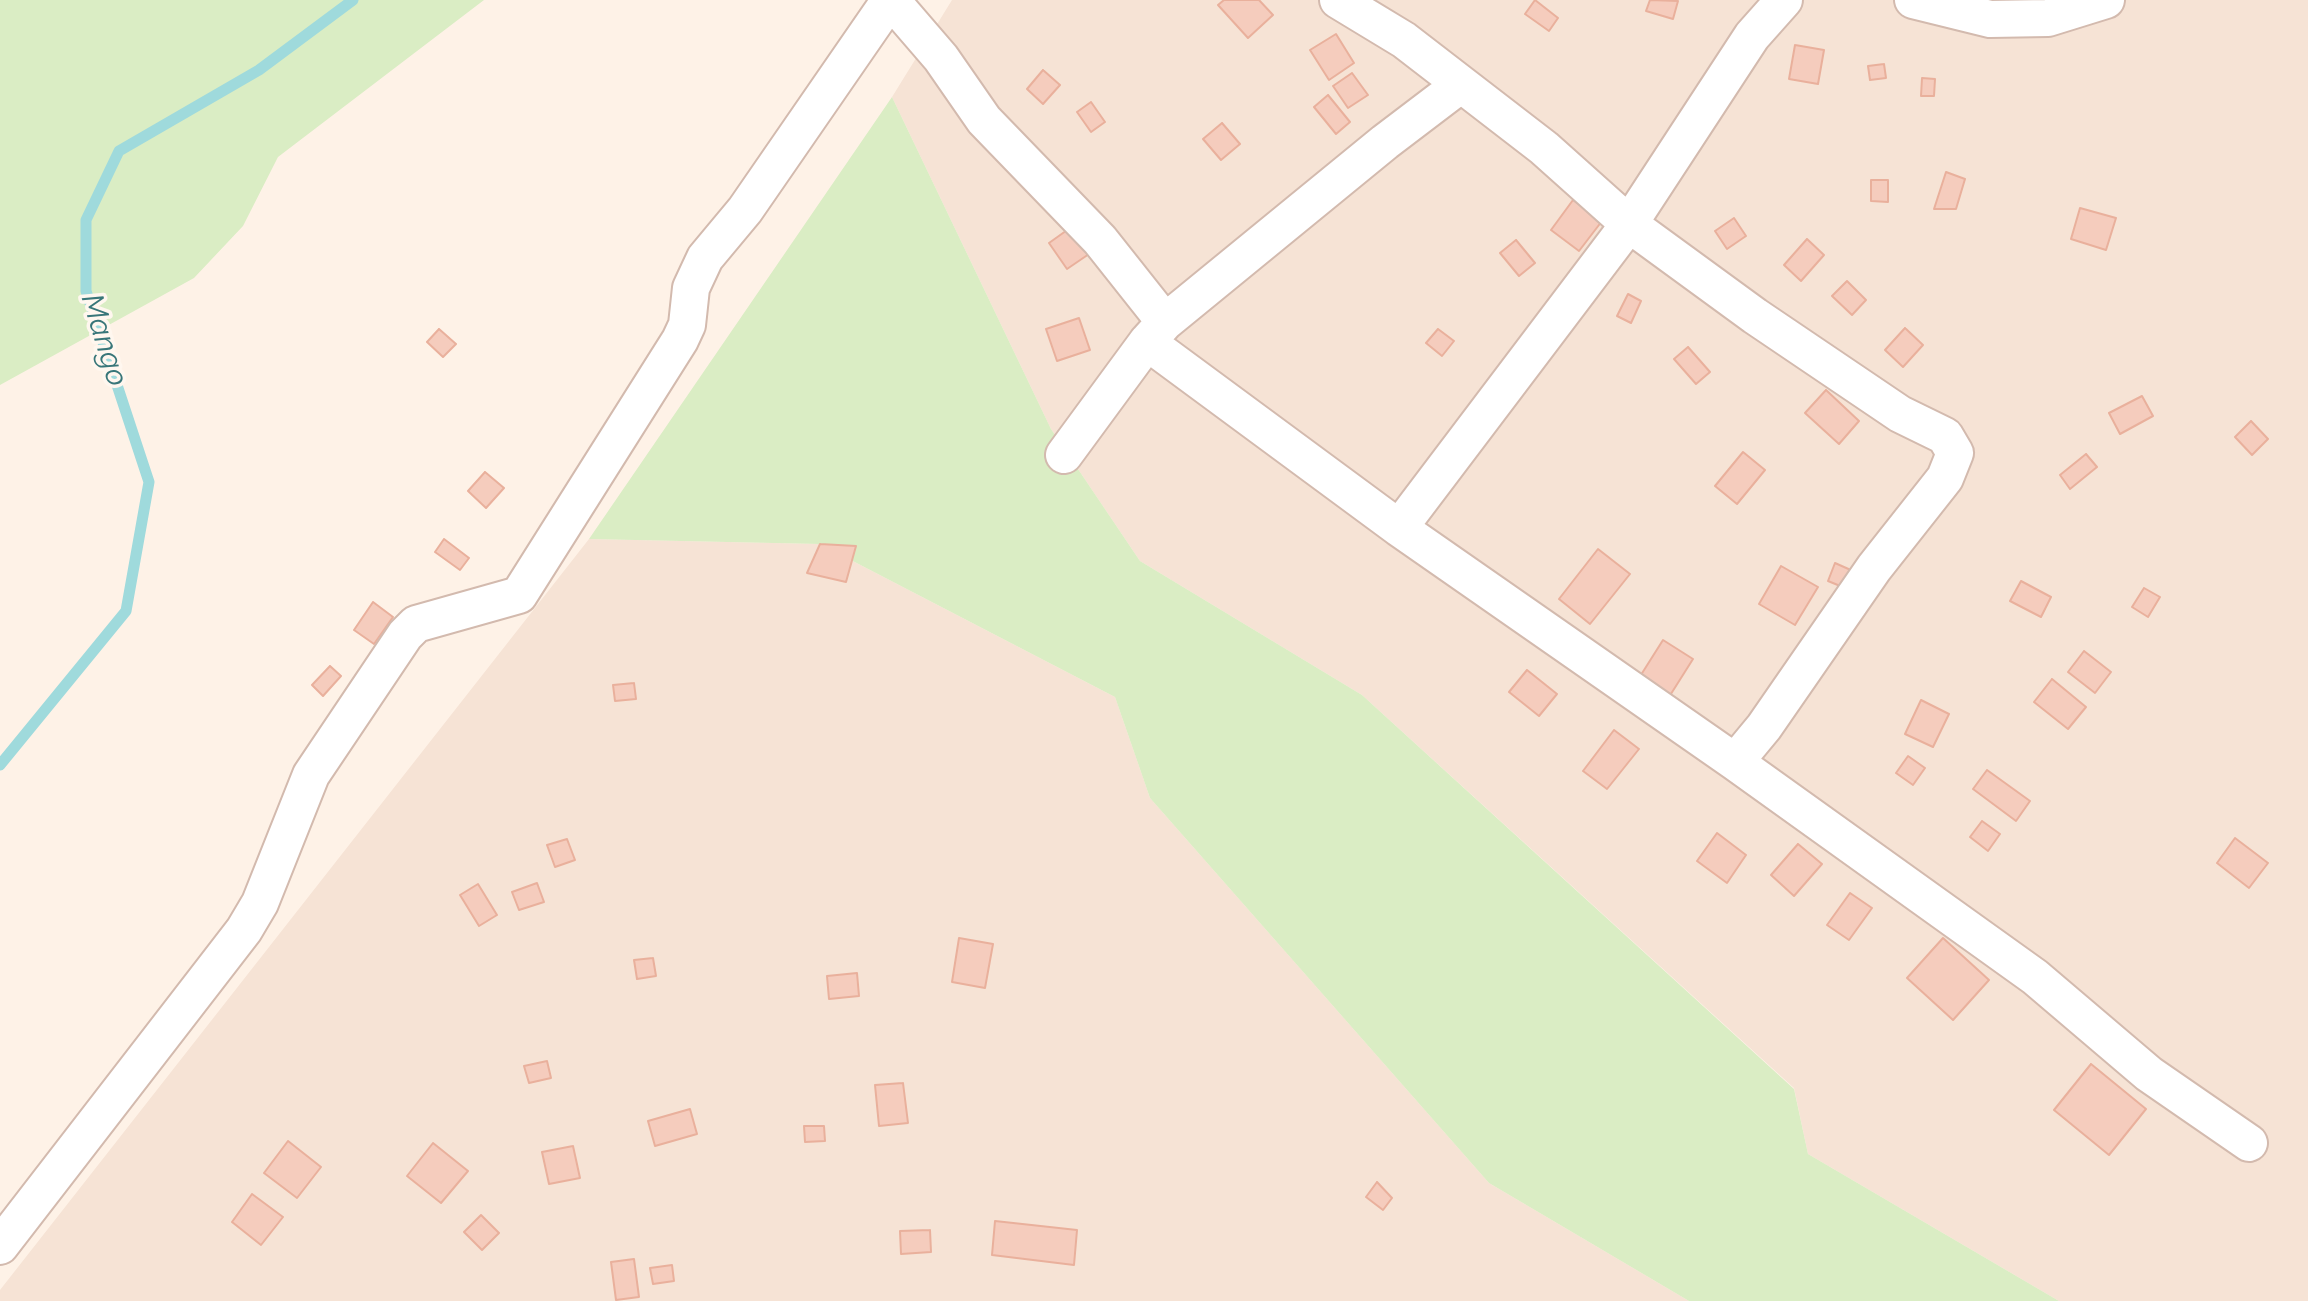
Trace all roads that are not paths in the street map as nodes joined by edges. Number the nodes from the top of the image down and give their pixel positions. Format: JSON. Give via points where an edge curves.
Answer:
{"nodes":[{"id":1,"x":890,"y":0,"type":"edge"},
{"id":2,"x":1338,"y":0,"type":"edge"},
{"id":3,"x":1784,"y":0,"type":"edge"},
{"id":4,"x":1913,"y":0,"type":"edge"},
{"id":5,"x":2106,"y":0,"type":"edge"},
{"id":6,"x":1460,"y":85,"type":"junction"},
{"id":7,"x":1629,"y":224,"type":"junction"},
{"id":8,"x":1156,"y":332,"type":"junction"},
{"id":9,"x":1064,"y":455,"type":"dead end"},
{"id":10,"x":1399,"y":528,"type":"junction"},
{"id":11,"x":1735,"y":762,"type":"junction"},
{"id":12,"x":2249,"y":1143,"type":"dead end"},
{"id":13,"x":0,"y":1246,"type":"edge"}],
"edges":[{"from":1,"to":8,"type":"street","via":[[941,58],[984,120],[1100,240]]},
{"from":1,"to":13,"type":"street","via":[[745,210],[705,258],[691,288],[680,340],[519,595],[416,624],[405,635],[311,775],[244,930]]},
{"from":2,"to":6,"type":"street","via":[[1404,40]]},
{"from":3,"to":7,"type":"street","via":[[1752,36]]},
{"from":4,"to":5,"type":"street","via":[[2004,19],[2048,18]]},
{"from":6,"to":7,"type":"street","via":[[1544,148]]},
{"from":6,"to":8,"type":"street"},
{"from":7,"to":10,"type":"street"},
{"from":7,"to":11,"type":"street","via":[[1900,414],[1945,436],[1955,453],[1945,478]]},
{"from":8,"to":9,"type":"street"},
{"from":8,"to":10,"type":"street"},
{"from":10,"to":11,"type":"street"},
{"from":11,"to":12,"type":"street","via":[[2035,977],[2149,1074]]}]}
